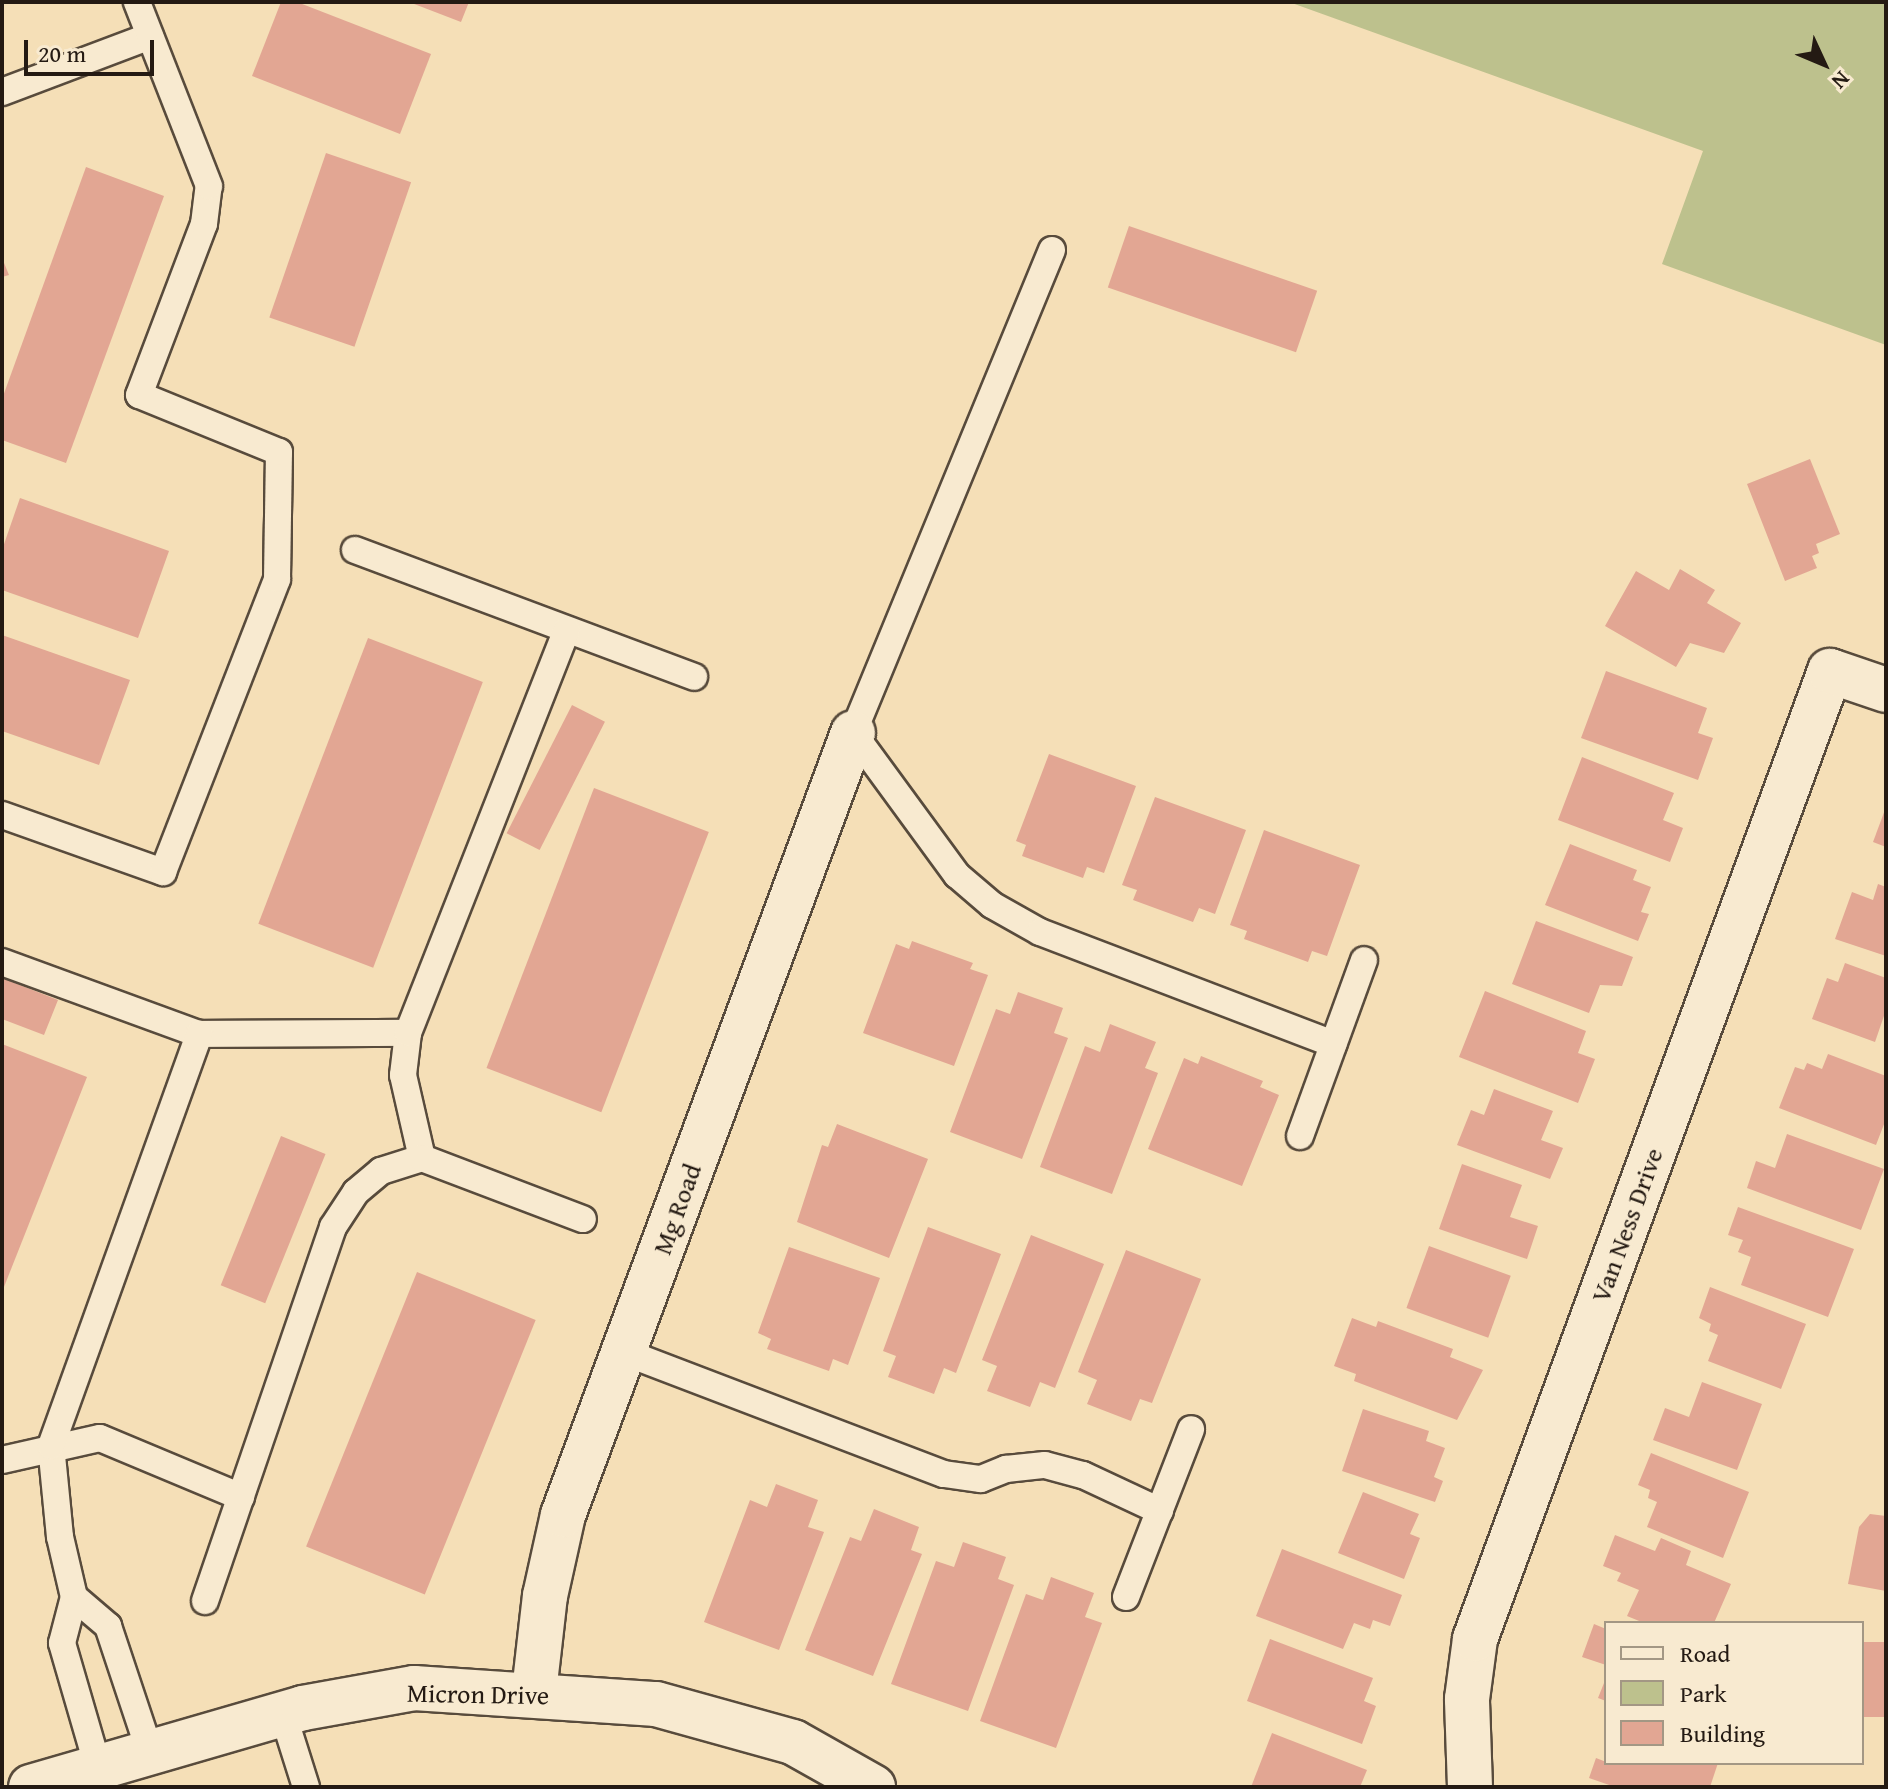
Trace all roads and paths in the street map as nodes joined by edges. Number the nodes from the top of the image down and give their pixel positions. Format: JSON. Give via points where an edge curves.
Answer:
{"nodes":[{"id":1,"x":137,"y":2,"type":"edge"},
{"id":2,"x":150,"y":36,"type":"junction"},
{"id":3,"x":2,"y":92,"type":"edge"},
{"id":4,"x":1052,"y":250,"type":"dead end"},
{"id":5,"x":355,"y":550,"type":"dead end"},
{"id":6,"x":567,"y":630,"type":"junction"},
{"id":7,"x":694,"y":677,"type":"dead end"},
{"id":8,"x":1886,"y":690,"type":"edge"},
{"id":9,"x":853,"y":733,"type":"junction"},
{"id":10,"x":2,"y":815,"type":"edge"},
{"id":11,"x":1364,"y":960,"type":"dead end"},
{"id":12,"x":2,"y":962,"type":"edge"},
{"id":13,"x":408,"y":1033,"type":"junction"},
{"id":14,"x":199,"y":1034,"type":"junction"},
{"id":15,"x":1333,"y":1044,"type":"junction"},
{"id":16,"x":1300,"y":1136,"type":"dead end"},
{"id":17,"x":422,"y":1158,"type":"junction"},
{"id":18,"x":583,"y":1219,"type":"dead end"},
{"id":19,"x":624,"y":1352,"type":"junction"},
{"id":20,"x":1191,"y":1429,"type":"dead end"},
{"id":21,"x":51,"y":1446,"type":"junction"},
{"id":22,"x":2,"y":1460,"type":"edge"},
{"id":23,"x":241,"y":1497,"type":"junction"},
{"id":24,"x":1160,"y":1511,"type":"junction"},
{"id":25,"x":74,"y":1597,"type":"junction"},
{"id":26,"x":1126,"y":1597,"type":"dead end"},
{"id":27,"x":205,"y":1601,"type":"dead end"},
{"id":28,"x":534,"y":1692,"type":"junction"},
{"id":29,"x":283,"y":1714,"type":"junction"},
{"id":30,"x":150,"y":1752,"type":"junction"},
{"id":31,"x":98,"y":1767,"type":"junction"},
{"id":32,"x":31,"y":1787,"type":"edge"},
{"id":33,"x":306,"y":1787,"type":"edge"},
{"id":34,"x":873,"y":1787,"type":"edge"},
{"id":35,"x":1470,"y":1787,"type":"edge"}],
"edges":[{"from":1,"to":2,"type":"lane"},
{"from":2,"to":3,"type":"lane"},
{"from":2,"to":10,"type":"lane","via":[[209,186],[204,224],[139,395],[279,452],[277,579],[163,872]]},
{"from":4,"to":9,"type":"lane"},
{"from":5,"to":6,"type":"lane"},
{"from":6,"to":7,"type":"lane"},
{"from":6,"to":13,"type":"lane"},
{"from":8,"to":35,"type":"street","name":"Van Ness Drive","via":[[1830,671],[1475,1639],[1467,1699]]},
{"from":9,"to":15,"type":"lane","via":[[957,875],[992,905],[1040,932]]},
{"from":9,"to":19,"type":"street","name":"Mg Road"},
{"from":11,"to":15,"type":"lane"},
{"from":12,"to":14,"type":"lane"},
{"from":13,"to":14,"type":"lane"},
{"from":13,"to":17,"type":"lane","via":[[403,1075]]},
{"from":14,"to":21,"type":"lane"},
{"from":15,"to":16,"type":"lane"},
{"from":17,"to":18,"type":"lane"},
{"from":17,"to":23,"type":"lane","via":[[381,1171],[356,1192],[333,1227]]},
{"from":19,"to":24,"type":"lane","via":[[944,1474],[981,1479],[1006,1469],[1045,1465],[1083,1475]]},
{"from":19,"to":28,"type":"street","name":"Mg Road","via":[[563,1515],[545,1596]]},
{"from":20,"to":24,"type":"lane"},
{"from":21,"to":22,"type":"lane"},
{"from":21,"to":23,"type":"lane","via":[[100,1438]]},
{"from":21,"to":25,"type":"lane","via":[[60,1537]]},
{"from":23,"to":27,"type":"lane"},
{"from":24,"to":26,"type":"lane"},
{"from":25,"to":30,"type":"lane","via":[[108,1626]]},
{"from":25,"to":31,"type":"lane","via":[[62,1643]]},
{"from":28,"to":29,"type":"street","name":"Micron Drive","via":[[414,1688]]},
{"from":28,"to":34,"type":"street","name":"Micron Drive","via":[[656,1704],[793,1742]]},
{"from":29,"to":30,"type":"street","name":"Micron Drive"},
{"from":29,"to":33,"type":"lane"},
{"from":30,"to":31,"type":"street","name":"Micron Drive"},
{"from":31,"to":32,"type":"street","name":"Micron Drive"}]}
